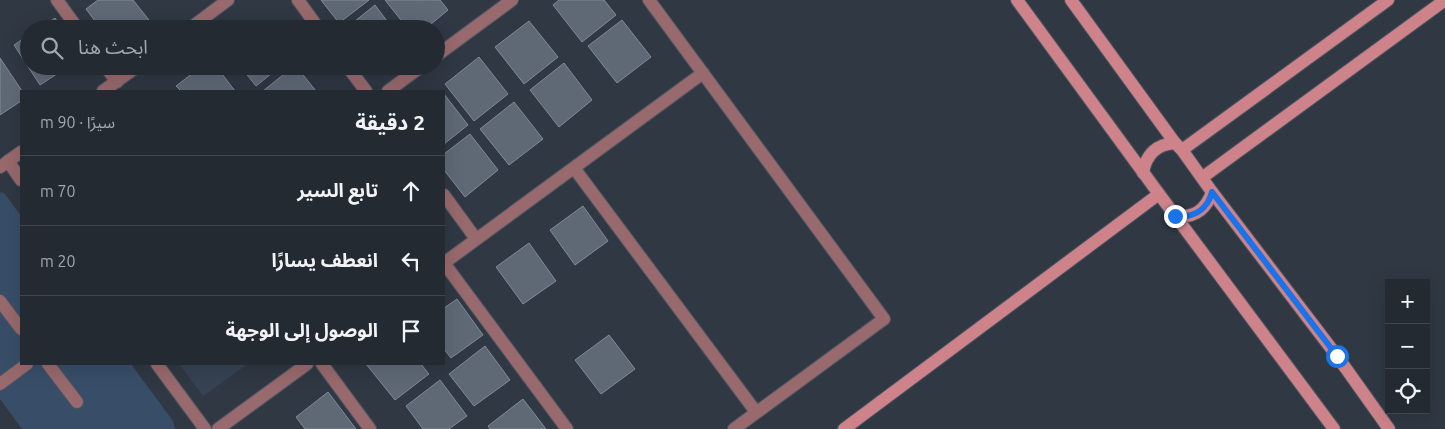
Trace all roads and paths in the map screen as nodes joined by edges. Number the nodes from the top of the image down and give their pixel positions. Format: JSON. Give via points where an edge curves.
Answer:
{"nodes":[{"id":1,"x":57,"y":0,"type":"edge"},
{"id":2,"x":228,"y":0,"type":"edge"},
{"id":3,"x":298,"y":0,"type":"edge"},
{"id":4,"x":512,"y":0,"type":"edge"},
{"id":5,"x":649,"y":0,"type":"edge"},
{"id":6,"x":1017,"y":0,"type":"edge"},
{"id":7,"x":1071,"y":0,"type":"edge"},
{"id":8,"x":1388,"y":0,"type":"edge"},
{"id":9,"x":1445,"y":0,"type":"edge"},
{"id":10,"x":71,"y":20,"type":"edge"},
{"id":11,"x":201,"y":20,"type":"edge"},
{"id":12,"x":312,"y":20,"type":"edge"},
{"id":13,"x":445,"y":49,"type":"edge"},
{"id":14,"x":703,"y":73,"type":"junction"},
{"id":15,"x":112,"y":75,"type":"edge"},
{"id":16,"x":126,"y":75,"type":"edge"},
{"id":17,"x":354,"y":75,"type":"edge"},
{"id":18,"x":410,"y":75,"type":"edge"},
{"id":19,"x":117,"y":82,"type":"junction"},
{"id":20,"x":105,"y":90,"type":"edge"},
{"id":21,"x":365,"y":90,"type":"edge"},
{"id":22,"x":389,"y":90,"type":"edge"},
{"id":23,"x":1179,"y":146,"type":"junction"},
{"id":24,"x":20,"y":153,"type":"edge"},
{"id":25,"x":4,"y":164,"type":"edge"},
{"id":26,"x":574,"y":168,"type":"junction"},
{"id":27,"x":1143,"y":173,"type":"junction"},
{"id":28,"x":1203,"y":177,"type":"junction"},
{"id":29,"x":20,"y":179,"type":"edge"},
{"id":30,"x":1212,"y":192,"type":"junction"},
{"id":31,"x":1159,"y":194,"type":"junction"},
{"id":32,"x":445,"y":196,"type":"edge"},
{"id":33,"x":1175,"y":216,"type":"junction"},
{"id":34,"x":476,"y":239,"type":"junction"},
{"id":35,"x":445,"y":262,"type":"edge"},
{"id":36,"x":445,"y":264,"type":"edge"},
{"id":37,"x":0,"y":300,"type":"edge"},
{"id":38,"x":20,"y":328,"type":"edge"},
{"id":39,"x":26,"y":365,"type":"edge"},
{"id":40,"x":49,"y":365,"type":"edge"},
{"id":41,"x":158,"y":365,"type":"edge"},
{"id":42,"x":323,"y":365,"type":"edge"},
{"id":43,"x":299,"y":366,"type":"edge"},
{"id":44,"x":0,"y":384,"type":"edge"},
{"id":45,"x":77,"y":402,"type":"dead end"},
{"id":46,"x":756,"y":412,"type":"junction"},
{"id":47,"x":206,"y":429,"type":"edge"},
{"id":48,"x":218,"y":429,"type":"edge"},
{"id":49,"x":370,"y":429,"type":"edge"},
{"id":50,"x":567,"y":429,"type":"edge"},
{"id":51,"x":734,"y":429,"type":"edge"},
{"id":52,"x":844,"y":429,"type":"edge"},
{"id":53,"x":1334,"y":429,"type":"edge"},
{"id":54,"x":1389,"y":429,"type":"edge"}],
"edges":[{"from":1,"to":10,"type":"street"},
{"from":2,"to":11,"type":"street"},
{"from":3,"to":12,"type":"street"},
{"from":4,"to":13,"type":"street"},
{"from":5,"to":14,"type":"street"},
{"from":6,"to":27,"type":"street"},
{"from":7,"to":23,"type":"street"},
{"from":8,"to":23,"type":"street"},
{"from":9,"to":28,"type":"street"},
{"from":14,"to":26,"type":"street"},
{"from":14,"to":46,"type":"street","via":[[884,319]]},
{"from":15,"to":19,"type":"street"},
{"from":16,"to":19,"type":"street"},
{"from":17,"to":21,"type":"street"},
{"from":18,"to":22,"type":"street"},
{"from":19,"to":20,"type":"street"},
{"from":23,"to":27,"type":"street","via":[[1167,144],[1153,151]]},
{"from":23,"to":28,"type":"street"},
{"from":24,"to":25,"type":"street"},
{"from":25,"to":29,"type":"street"},
{"from":26,"to":34,"type":"street"},
{"from":26,"to":46,"type":"street"},
{"from":27,"to":31,"type":"street"},
{"from":28,"to":30,"type":"street"},
{"from":30,"to":33,"type":"street","via":[[1210,200],[1199,212],[1191,216]]},
{"from":30,"to":54,"type":"street"},
{"from":31,"to":33,"type":"street"},
{"from":31,"to":52,"type":"street"},
{"from":32,"to":34,"type":"street"},
{"from":33,"to":53,"type":"street"},
{"from":34,"to":35,"type":"street"},
{"from":36,"to":50,"type":"street"},
{"from":37,"to":38,"type":"street"},
{"from":39,"to":44,"type":"street"},
{"from":40,"to":45,"type":"street"},
{"from":41,"to":47,"type":"street"},
{"from":42,"to":49,"type":"street"},
{"from":43,"to":48,"type":"street"},
{"from":46,"to":51,"type":"street"}]}
